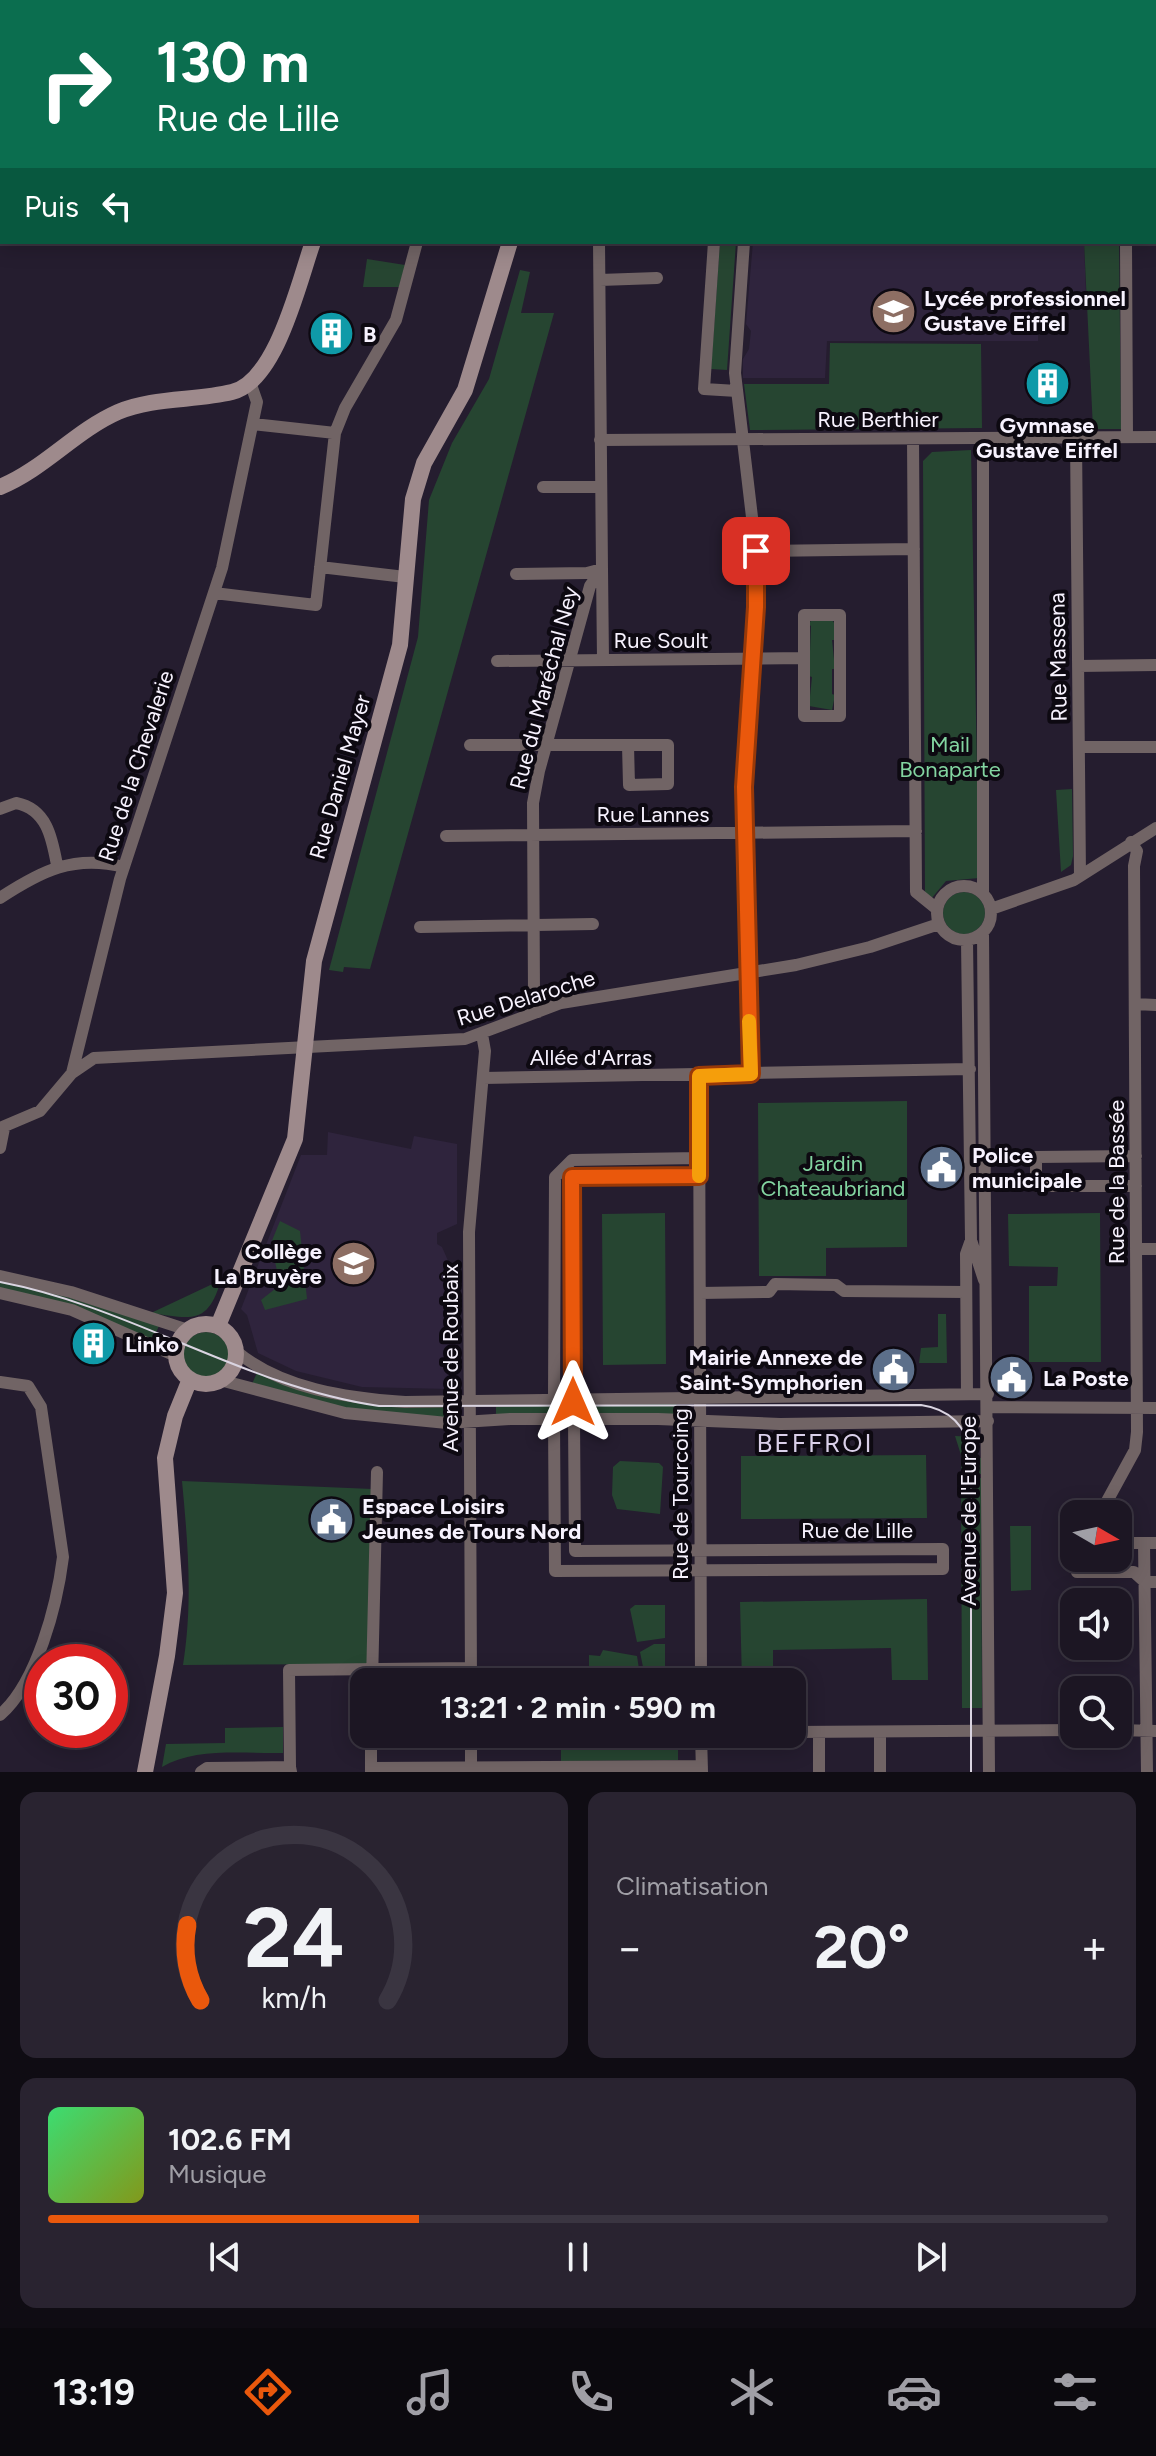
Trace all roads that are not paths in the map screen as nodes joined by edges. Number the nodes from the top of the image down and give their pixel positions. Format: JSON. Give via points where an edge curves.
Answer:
{"nodes":[{"id":1,"x":312,"y":244,"type":"edge"},
{"id":2,"x":416,"y":244,"type":"edge"},
{"id":3,"x":509,"y":244,"type":"edge"},
{"id":4,"x":599,"y":244,"type":"edge"},
{"id":5,"x":714,"y":244,"type":"edge"},
{"id":6,"x":744,"y":244,"type":"edge"},
{"id":7,"x":1126,"y":244,"type":"edge"},
{"id":8,"x":657,"y":278,"type":"dead end"},
{"id":9,"x":600,"y":280,"type":"junction"},
{"id":10,"x":250,"y":382,"type":"junction"},
{"id":11,"x":737,"y":391,"type":"junction"},
{"id":12,"x":253,"y":424,"type":"junction"},
{"id":13,"x":335,"y":433,"type":"junction"},
{"id":14,"x":1127,"y":437,"type":"junction"},
{"id":15,"x":1156,"y":437,"type":"edge"},
{"id":16,"x":983,"y":438,"type":"junction"},
{"id":17,"x":1076,"y":438,"type":"junction"},
{"id":18,"x":913,"y":439,"type":"junction"},
{"id":19,"x":600,"y":440,"type":"junction"},
{"id":20,"x":743,"y":440,"type":"junction"},
{"id":21,"x":0,"y":487,"type":"edge"},
{"id":22,"x":543,"y":487,"type":"dead end"},
{"id":23,"x":600,"y":487,"type":"junction"},
{"id":24,"x":914,"y":549,"type":"junction"},
{"id":25,"x":756,"y":551,"type":"junction"},
{"id":26,"x":320,"y":567,"type":"junction"},
{"id":27,"x":602,"y":569,"type":"junction"},
{"id":28,"x":516,"y":574,"type":"dead end"},
{"id":29,"x":405,"y":577,"type":"junction"},
{"id":30,"x":214,"y":593,"type":"junction"},
{"id":31,"x":804,"y":658,"type":"junction"},
{"id":32,"x":603,"y":660,"type":"junction"},
{"id":33,"x":752,"y":660,"type":"junction"},
{"id":34,"x":497,"y":661,"type":"dead end"},
{"id":35,"x":569,"y":661,"type":"junction"},
{"id":36,"x":1156,"y":665,"type":"edge"},
{"id":37,"x":1078,"y":666,"type":"junction"},
{"id":38,"x":547,"y":743,"type":"junction"},
{"id":39,"x":470,"y":745,"type":"dead end"},
{"id":40,"x":628,"y":745,"type":"junction"},
{"id":41,"x":1079,"y":747,"type":"junction"},
{"id":42,"x":1156,"y":747,"type":"edge"},
{"id":43,"x":0,"y":809,"type":"edge"},
{"id":44,"x":1156,"y":828,"type":"edge"},
{"id":45,"x":916,"y":831,"type":"junction"},
{"id":46,"x":744,"y":833,"type":"junction"},
{"id":47,"x":533,"y":835,"type":"junction"},
{"id":48,"x":446,"y":836,"type":"dead end"},
{"id":49,"x":1131,"y":842,"type":"junction"},
{"id":50,"x":57,"y":865,"type":"junction"},
{"id":51,"x":124,"y":867,"type":"junction"},
{"id":52,"x":1080,"y":876,"type":"junction"},
{"id":53,"x":983,"y":893,"type":"junction"},
{"id":54,"x":0,"y":898,"type":"edge"},
{"id":55,"x":937,"y":909,"type":"junction"},
{"id":56,"x":991,"y":909,"type":"junction"},
{"id":57,"x":534,"y":924,"type":"junction"},
{"id":58,"x":593,"y":924,"type":"dead end"},
{"id":59,"x":939,"y":924,"type":"junction"},
{"id":60,"x":420,"y":927,"type":"dead end"},
{"id":61,"x":983,"y":933,"type":"junction"},
{"id":62,"x":967,"y":941,"type":"junction"},
{"id":63,"x":747,"y":974,"type":"junction"},
{"id":64,"x":1135,"y":1004,"type":"junction"},
{"id":65,"x":1156,"y":1005,"type":"edge"},
{"id":66,"x":538,"y":1012,"type":"junction"},
{"id":67,"x":482,"y":1034,"type":"junction"},
{"id":68,"x":305,"y":1047,"type":"junction"},
{"id":69,"x":970,"y":1069,"type":"junction"},
{"id":70,"x":72,"y":1073,"type":"junction"},
{"id":71,"x":751,"y":1074,"type":"junction"},
{"id":72,"x":699,"y":1076,"type":"junction"},
{"id":73,"x":483,"y":1078,"type":"junction"},
{"id":74,"x":2,"y":1128,"type":"edge"},
{"id":75,"x":0,"y":1148,"type":"edge"},
{"id":76,"x":1136,"y":1156,"type":"junction"},
{"id":77,"x":699,"y":1158,"type":"junction"},
{"id":78,"x":566,"y":1174,"type":"junction"},
{"id":79,"x":699,"y":1176,"type":"junction"},
{"id":80,"x":1136,"y":1186,"type":"junction"},
{"id":81,"x":971,"y":1240,"type":"junction"},
{"id":82,"x":1136,"y":1249,"type":"junction"},
{"id":83,"x":1156,"y":1249,"type":"edge"},
{"id":84,"x":0,"y":1276,"type":"edge"},
{"id":85,"x":966,"y":1292,"type":"junction"},
{"id":86,"x":987,"y":1292,"type":"junction"},
{"id":87,"x":0,"y":1293,"type":"edge"},
{"id":88,"x":700,"y":1293,"type":"junction"},
{"id":89,"x":218,"y":1326,"type":"junction"},
{"id":90,"x":188,"y":1330,"type":"junction"},
{"id":91,"x":236,"y":1351,"type":"junction"},
{"id":92,"x":176,"y":1356,"type":"junction"},
{"id":93,"x":190,"y":1379,"type":"junction"},
{"id":94,"x":220,"y":1380,"type":"junction"},
{"id":95,"x":0,"y":1382,"type":"edge"},
{"id":96,"x":967,"y":1394,"type":"junction"},
{"id":97,"x":700,"y":1398,"type":"junction"},
{"id":98,"x":470,"y":1399,"type":"junction"},
{"id":99,"x":554,"y":1401,"type":"junction"},
{"id":100,"x":573,"y":1402,"type":"junction"},
{"id":101,"x":988,"y":1407,"type":"junction"},
{"id":102,"x":1137,"y":1408,"type":"junction"},
{"id":103,"x":1156,"y":1408,"type":"edge"},
{"id":104,"x":574,"y":1419,"type":"junction"},
{"id":105,"x":554,"y":1420,"type":"junction"},
{"id":106,"x":700,"y":1421,"type":"junction"},
{"id":107,"x":470,"y":1424,"type":"junction"},
{"id":108,"x":377,"y":1472,"type":"dead end"},
{"id":109,"x":1106,"y":1500,"type":"edge"},
{"id":110,"x":1150,"y":1543,"type":"edge"},
{"id":111,"x":701,"y":1550,"type":"junction"},
{"id":112,"x":575,"y":1551,"type":"junction"},
{"id":113,"x":701,"y":1570,"type":"junction"},
{"id":114,"x":575,"y":1571,"type":"junction"},
{"id":115,"x":1132,"y":1572,"type":"edge"},
{"id":116,"x":1150,"y":1582,"type":"edge"},
{"id":117,"x":1151,"y":1659,"type":"edge"},
{"id":118,"x":373,"y":1668,"type":"edge"},
{"id":119,"x":471,"y":1668,"type":"edge"},
{"id":120,"x":701,"y":1668,"type":"edge"},
{"id":121,"x":350,"y":1674,"type":"edge"},
{"id":122,"x":0,"y":1715,"type":"edge"},
{"id":123,"x":1060,"y":1730,"type":"edge"},
{"id":124,"x":995,"y":1731,"type":"junction"},
{"id":125,"x":1151,"y":1731,"type":"edge"},
{"id":126,"x":806,"y":1732,"type":"edge"},
{"id":127,"x":819,"y":1732,"type":"junction"},
{"id":128,"x":880,"y":1732,"type":"junction"},
{"id":129,"x":371,"y":1748,"type":"edge"},
{"id":130,"x":471,"y":1748,"type":"edge"},
{"id":131,"x":701,"y":1748,"type":"edge"},
{"id":132,"x":471,"y":1768,"type":"junction"},
{"id":133,"x":702,"y":1769,"type":"edge"},
{"id":134,"x":291,"y":1770,"type":"edge"},
{"id":135,"x":371,"y":1770,"type":"edge"},
{"id":136,"x":582,"y":1770,"type":"edge"},
{"id":137,"x":145,"y":1772,"type":"edge"},
{"id":138,"x":201,"y":1772,"type":"edge"},
{"id":139,"x":819,"y":1772,"type":"edge"},
{"id":140,"x":880,"y":1772,"type":"edge"},
{"id":141,"x":989,"y":1772,"type":"edge"},
{"id":142,"x":1147,"y":1772,"type":"edge"}],
"edges":[{"from":1,"to":10,"type":"main road","via":[[276,348]]},
{"from":2,"to":13,"type":"street","via":[[396,320]]},
{"from":3,"to":29,"type":"main road","name":"Rue Daniel Mayer","via":[[465,390],[424,463],[413,499]]},
{"from":4,"to":9,"type":"street","name":"Rue du Maréchal Ney"},
{"from":5,"to":11,"type":"street","via":[[704,389]]},
{"from":6,"to":11,"type":"street"},
{"from":7,"to":14,"type":"street"},
{"from":8,"to":9,"type":"street"},
{"from":9,"to":19,"type":"street","name":"Rue du Maréchal Ney"},
{"from":10,"to":12,"type":"street","name":"Rue de la Chevalerie","via":[[257,402]]},
{"from":10,"to":21,"type":"main road","via":[[233,392],[115,414],[31,473]]},
{"from":11,"to":20,"type":"street"},
{"from":12,"to":13,"type":"street"},
{"from":12,"to":30,"type":"street","name":"Rue de la Chevalerie"},
{"from":13,"to":26,"type":"street"},
{"from":14,"to":15,"type":"street","name":"Rue Berthier"},
{"from":14,"to":17,"type":"street","name":"Rue Berthier"},
{"from":16,"to":17,"type":"street","name":"Rue Berthier"},
{"from":16,"to":18,"type":"street","name":"Rue Berthier"},
{"from":16,"to":53,"type":"street"},
{"from":17,"to":37,"type":"street","name":"Rue Massena"},
{"from":18,"to":20,"type":"street","name":"Rue Berthier"},
{"from":18,"to":24,"type":"street"},
{"from":19,"to":20,"type":"street","name":"Rue Berthier"},
{"from":19,"to":23,"type":"street","name":"Rue du Maréchal Ney"},
{"from":20,"to":25,"type":"street"},
{"from":22,"to":23,"type":"street"},
{"from":23,"to":27,"type":"street","name":"Rue du Maréchal Ney"},
{"from":24,"to":25,"type":"street"},
{"from":24,"to":45,"type":"street"},
{"from":25,"to":33,"type":"street"},
{"from":26,"to":29,"type":"street"},
{"from":26,"to":30,"type":"street","via":[[316,605]]},
{"from":27,"to":28,"type":"street"},
{"from":27,"to":32,"type":"street","name":"Rue du Maréchal Ney"},
{"from":27,"to":35,"type":"street","name":"Rue du Maréchal Ney","via":[[590,586]]},
{"from":29,"to":68,"type":"main road","name":"Rue Daniel Mayer","via":[[400,645],[323,922]]},
{"from":30,"to":51,"type":"street","name":"Rue de la Chevalerie"},
{"from":31,"to":31,"type":"street","via":[[804,716],[840,716],[840,615],[804,615]]},
{"from":31,"to":33,"type":"street","name":"Rue Soult"},
{"from":32,"to":33,"type":"street","name":"Rue Soult"},
{"from":32,"to":35,"type":"street","name":"Rue Soult"},
{"from":33,"to":46,"type":"street"},
{"from":34,"to":35,"type":"street","name":"Rue Soult"},
{"from":35,"to":38,"type":"street","name":"Rue du Maréchal Ney"},
{"from":36,"to":37,"type":"street"},
{"from":37,"to":41,"type":"street","name":"Rue Massena"},
{"from":38,"to":39,"type":"street"},
{"from":38,"to":40,"type":"street"},
{"from":38,"to":47,"type":"street","name":"Rue du Maréchal Ney","via":[[533,803]]},
{"from":40,"to":40,"type":"street","via":[[629,785],[668,784],[668,745]]},
{"from":41,"to":42,"type":"street"},
{"from":41,"to":52,"type":"street","name":"Rue Massena"},
{"from":43,"to":50,"type":"street","via":[[16,803],[37,813],[51,835]]},
{"from":44,"to":49,"type":"street"},
{"from":45,"to":46,"type":"street","name":"Rue Lannes"},
{"from":45,"to":55,"type":"street","via":[[916,892]]},
{"from":46,"to":47,"type":"street","name":"Rue Lannes"},
{"from":46,"to":63,"type":"street"},
{"from":47,"to":48,"type":"street","name":"Rue Lannes"},
{"from":47,"to":57,"type":"street","name":"Rue du Maréchal Ney"},
{"from":49,"to":52,"type":"street"},
{"from":49,"to":64,"type":"street","name":"Rue de la Bassée","via":[[1137,851]]},
{"from":50,"to":51,"type":"street","via":[[93,862]]},
{"from":50,"to":54,"type":"street"},
{"from":51,"to":70,"type":"street","name":"Rue de la Chevalerie"},
{"from":52,"to":56,"type":"street"},
{"from":53,"to":55,"type":"street","via":[[968,886],[951,889]]},
{"from":53,"to":56,"type":"street"},
{"from":55,"to":59,"type":"street"},
{"from":56,"to":61,"type":"street"},
{"from":57,"to":58,"type":"street"},
{"from":57,"to":60,"type":"street"},
{"from":57,"to":66,"type":"street","name":"Rue du Maréchal Ney"},
{"from":59,"to":62,"type":"street","via":[[950,937]]},
{"from":59,"to":63,"type":"street","name":"Rue Delaroche","via":[[870,947]]},
{"from":61,"to":62,"type":"street"},
{"from":61,"to":86,"type":"street","name":"Avenue de l'Europe"},
{"from":62,"to":69,"type":"street","name":"Avenue de l'Europe"},
{"from":63,"to":66,"type":"street","name":"Rue Delaroche","via":[[590,996]]},
{"from":63,"to":71,"type":"street"},
{"from":64,"to":65,"type":"street"},
{"from":64,"to":76,"type":"street","name":"Rue de la Bassée"},
{"from":66,"to":67,"type":"street","name":"Rue Delaroche"},
{"from":67,"to":68,"type":"street","name":"Rue Delaroche","via":[[449,1041]]},
{"from":67,"to":73,"type":"street","name":"Avenue de Roubaix"},
{"from":68,"to":70,"type":"street","name":"Rue Delaroche","via":[[94,1058]]},
{"from":68,"to":89,"type":"main road","name":"Rue Daniel Mayer","via":[[290,1154]]},
{"from":69,"to":71,"type":"street"},
{"from":69,"to":81,"type":"street","name":"Avenue de l'Europe"},
{"from":70,"to":74,"type":"street","name":"Rue de la Chevalerie","via":[[40,1111]]},
{"from":71,"to":72,"type":"street"},
{"from":72,"to":73,"type":"street","name":"Allée d'Arras"},
{"from":72,"to":77,"type":"street","name":"Rue de Tourcoing"},
{"from":73,"to":98,"type":"street","name":"Avenue de Roubaix","via":[[469,1232]]},
{"from":74,"to":75,"type":"street"},
{"from":76,"to":80,"type":"street","name":"Rue de la Bassée"},
{"from":76,"to":80,"type":"street","via":[[1036,1157],[1036,1186]]},
{"from":77,"to":78,"type":"street","via":[[572,1160]]},
{"from":77,"to":79,"type":"street","name":"Rue de Tourcoing"},
{"from":78,"to":79,"type":"street"},
{"from":78,"to":99,"type":"street","via":[[554,1183]]},
{"from":78,"to":100,"type":"street"},
{"from":79,"to":88,"type":"street","name":"Rue de Tourcoing"},
{"from":80,"to":82,"type":"street","name":"Rue de la Bassée"},
{"from":81,"to":85,"type":"street","name":"Avenue de l'Europe"},
{"from":81,"to":86,"type":"street","name":"Avenue de l'Europe"},
{"from":82,"to":83,"type":"street"},
{"from":82,"to":102,"type":"street","name":"Rue de la Bassée"},
{"from":84,"to":90,"type":"street","via":[[71,1292]]},
{"from":85,"to":88,"type":"street","via":[[844,1291],[836,1285],[775,1284],[769,1292]]},
{"from":85,"to":96,"type":"street","name":"Avenue de l'Europe"},
{"from":86,"to":101,"type":"street","name":"Avenue de l'Europe"},
{"from":87,"to":92,"type":"street","via":[[72,1310]]},
{"from":88,"to":97,"type":"street","name":"Rue de Tourcoing"},
{"from":89,"to":90,"type":"main road","via":[[202,1324]]},
{"from":89,"to":91,"type":"main road"},
{"from":90,"to":92,"type":"main road"},
{"from":91,"to":94,"type":"main road","via":[[231,1369]]},
{"from":91,"to":98,"type":"street","via":[[273,1374],[336,1394],[405,1402]]},
{"from":92,"to":93,"type":"main road"},
{"from":93,"to":94,"type":"main road"},
{"from":93,"to":137,"type":"main road","via":[[165,1458],[175,1593]]},
{"from":94,"to":107,"type":"street","via":[[359,1415]]},
{"from":95,"to":122,"type":"street","via":[[28,1386],[41,1407],[63,1557],[29,1677],[16,1701]]},
{"from":96,"to":97,"type":"street"},
{"from":96,"to":101,"type":"street"},
{"from":97,"to":100,"type":"street"},
{"from":97,"to":106,"type":"street","name":"Rue de Tourcoing"},
{"from":98,"to":99,"type":"street"},
{"from":98,"to":107,"type":"street","name":"Avenue de Roubaix"},
{"from":99,"to":100,"type":"street"},
{"from":101,"to":102,"type":"street"},
{"from":101,"to":106,"type":"street","via":[[780,1424]]},
{"from":101,"to":124,"type":"street","name":"Avenue de l'Europe"},
{"from":102,"to":103,"type":"street"},
{"from":102,"to":109,"type":"street","name":"Rue de la Bassée","via":[[1135,1450]]},
{"from":104,"to":105,"type":"street"},
{"from":104,"to":106,"type":"street"},
{"from":104,"to":112,"type":"street"},
{"from":105,"to":107,"type":"street"},
{"from":105,"to":114,"type":"street","via":[[555,1571]]},
{"from":106,"to":111,"type":"street","name":"Rue de Tourcoing"},
{"from":107,"to":119,"type":"street","name":"Avenue de Roubaix"},
{"from":108,"to":118,"type":"street"},
{"from":110,"to":116,"type":"street"},
{"from":111,"to":112,"type":"street","name":"Rue de Lille"},
{"from":111,"to":113,"type":"street","name":"Rue de Tourcoing"},
{"from":111,"to":113,"type":"street","name":"Rue de Lille","via":[[943,1549],[943,1569]]},
{"from":112,"to":114,"type":"street"},
{"from":113,"to":114,"type":"street","name":"Rue de Lille"},
{"from":113,"to":120,"type":"street","name":"Rue de Tourcoing"},
{"from":115,"to":116,"type":"street"},
{"from":116,"to":117,"type":"street"},
{"from":117,"to":125,"type":"street"},
{"from":121,"to":134,"type":"street","via":[[289,1670]]},
{"from":123,"to":124,"type":"street"},
{"from":124,"to":128,"type":"street"},
{"from":124,"to":141,"type":"street","name":"Avenue de l'Europe"},
{"from":125,"to":142,"type":"street"},
{"from":126,"to":127,"type":"street"},
{"from":127,"to":128,"type":"street"},
{"from":127,"to":139,"type":"street"},
{"from":128,"to":140,"type":"street"},
{"from":129,"to":135,"type":"street"},
{"from":130,"to":132,"type":"street"},
{"from":131,"to":133,"type":"street"},
{"from":132,"to":135,"type":"street"},
{"from":132,"to":136,"type":"street"},
{"from":133,"to":136,"type":"street"},
{"from":134,"to":138,"type":"street"}]}
